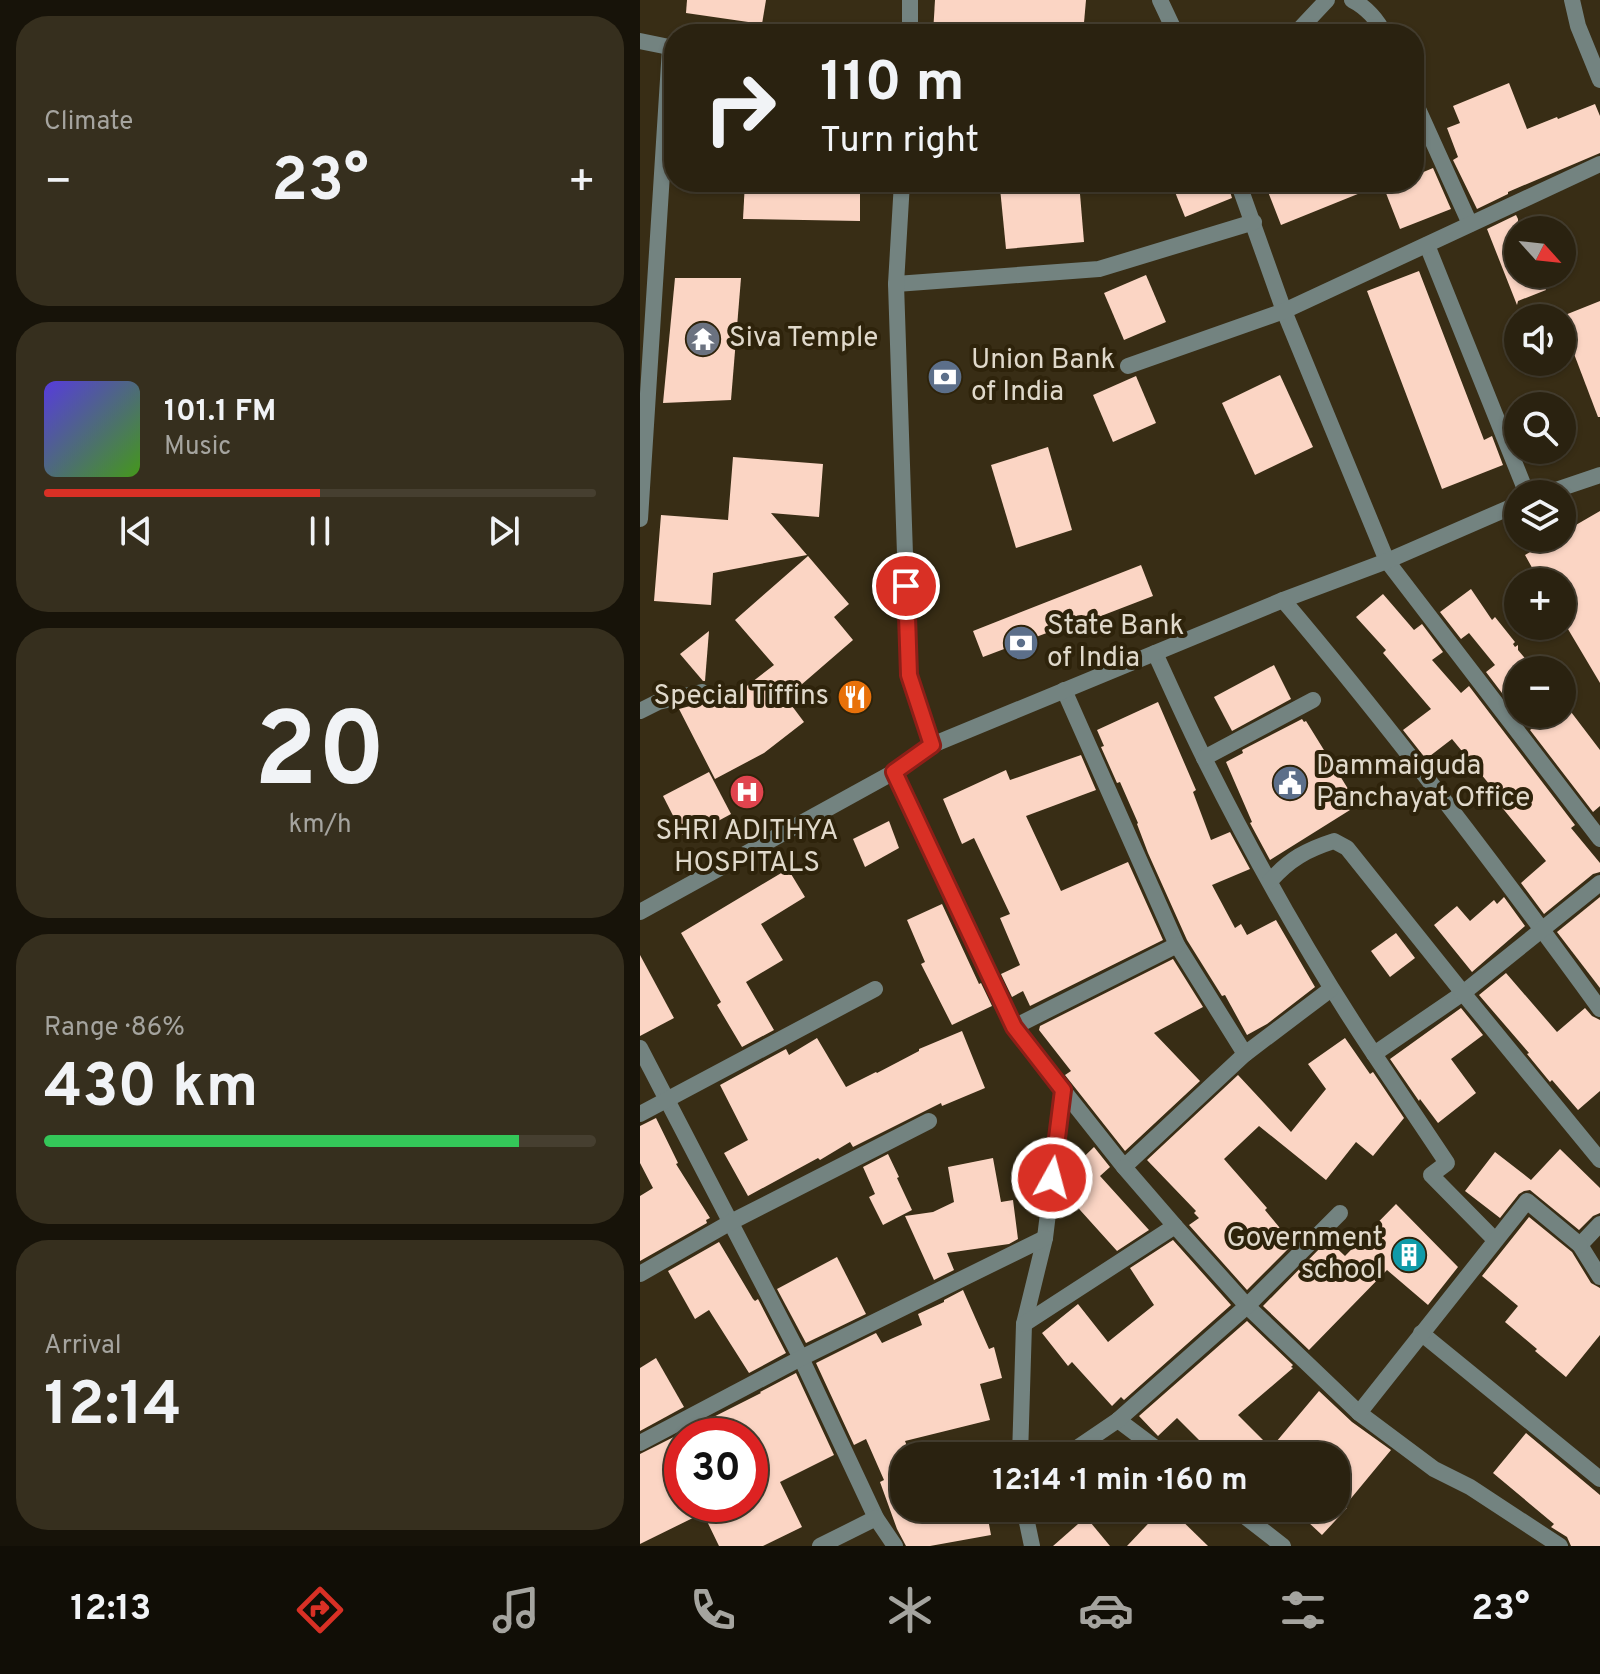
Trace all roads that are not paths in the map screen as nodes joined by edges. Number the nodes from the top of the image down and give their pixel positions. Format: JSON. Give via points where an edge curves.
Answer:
{"nodes":[{"id":1,"x":910,"y":0,"type":"edge"},
{"id":2,"x":1160,"y":0,"type":"edge"},
{"id":3,"x":1327,"y":0,"type":"edge"},
{"id":4,"x":1352,"y":0,"type":"edge"},
{"id":5,"x":1572,"y":0,"type":"edge"},
{"id":6,"x":910,"y":24,"type":"edge"},
{"id":7,"x":1171,"y":24,"type":"edge"},
{"id":8,"x":1304,"y":24,"type":"edge"},
{"id":9,"x":1380,"y":24,"type":"edge"},
{"id":10,"x":640,"y":41,"type":"edge"},
{"id":11,"x":664,"y":46,"type":"edge"},
{"id":12,"x":1600,"y":80,"type":"edge"},
{"id":13,"x":1424,"y":122,"type":"edge"},
{"id":14,"x":1600,"y":164,"type":"edge"},
{"id":15,"x":664,"y":166,"type":"edge"},
{"id":16,"x":901,"y":192,"type":"edge"},
{"id":17,"x":1242,"y":192,"type":"edge"},
{"id":18,"x":1254,"y":222,"type":"junction"},
{"id":19,"x":1470,"y":224,"type":"junction"},
{"id":20,"x":1427,"y":245,"type":"junction"},
{"id":21,"x":896,"y":284,"type":"junction"},
{"id":22,"x":1284,"y":311,"type":"junction"},
{"id":23,"x":1128,"y":366,"type":"dead end"},
{"id":24,"x":1600,"y":475,"type":"edge"},
{"id":25,"x":1521,"y":480,"type":"edge"},
{"id":26,"x":1576,"y":483,"type":"edge"},
{"id":27,"x":1504,"y":510,"type":"edge"},
{"id":28,"x":640,"y":519,"type":"edge"},
{"id":29,"x":1387,"y":561,"type":"junction"},
{"id":30,"x":1283,"y":600,"type":"junction"},
{"id":31,"x":1155,"y":653,"type":"junction"},
{"id":32,"x":1064,"y":690,"type":"junction"},
{"id":33,"x":702,"y":692,"type":"dead end"},
{"id":34,"x":1313,"y":700,"type":"dead end"},
{"id":35,"x":640,"y":711,"type":"edge"},
{"id":36,"x":932,"y":745,"type":"junction"},
{"id":37,"x":1204,"y":758,"type":"junction"},
{"id":38,"x":894,"y":772,"type":"junction"},
{"id":39,"x":1600,"y":839,"type":"edge"},
{"id":40,"x":1270,"y":881,"type":"junction"},
{"id":41,"x":1600,"y":883,"type":"edge"},
{"id":42,"x":640,"y":912,"type":"edge"},
{"id":43,"x":1542,"y":928,"type":"junction"},
{"id":44,"x":1177,"y":945,"type":"junction"},
{"id":45,"x":875,"y":989,"type":"dead end"},
{"id":46,"x":1331,"y":989,"type":"junction"},
{"id":47,"x":1463,"y":993,"type":"junction"},
{"id":48,"x":1600,"y":1009,"type":"edge"},
{"id":49,"x":1014,"y":1027,"type":"junction"},
{"id":50,"x":640,"y":1048,"type":"edge"},
{"id":51,"x":1245,"y":1054,"type":"junction"},
{"id":52,"x":1374,"y":1054,"type":"junction"},
{"id":53,"x":1063,"y":1090,"type":"junction"},
{"id":54,"x":666,"y":1099,"type":"junction"},
{"id":55,"x":640,"y":1114,"type":"edge"},
{"id":56,"x":929,"y":1121,"type":"dead end"},
{"id":57,"x":1600,"y":1160,"type":"edge"},
{"id":58,"x":1124,"y":1167,"type":"junction"},
{"id":59,"x":1340,"y":1213,"type":"dead end"},
{"id":60,"x":731,"y":1222,"type":"junction"},
{"id":61,"x":1600,"y":1224,"type":"edge"},
{"id":62,"x":1175,"y":1226,"type":"junction"},
{"id":63,"x":1045,"y":1238,"type":"junction"},
{"id":64,"x":1495,"y":1240,"type":"junction"},
{"id":65,"x":1580,"y":1245,"type":"junction"},
{"id":66,"x":640,"y":1274,"type":"edge"},
{"id":67,"x":1600,"y":1277,"type":"edge"},
{"id":68,"x":1247,"y":1306,"type":"junction"},
{"id":69,"x":1024,"y":1324,"type":"junction"},
{"id":70,"x":1421,"y":1333,"type":"junction"},
{"id":71,"x":801,"y":1358,"type":"junction"},
{"id":72,"x":1359,"y":1413,"type":"junction"},
{"id":73,"x":1118,"y":1420,"type":"junction"},
{"id":74,"x":1020,"y":1442,"type":"edge"},
{"id":75,"x":1086,"y":1442,"type":"edge"},
{"id":76,"x":1147,"y":1442,"type":"edge"},
{"id":77,"x":640,"y":1443,"type":"edge"},
{"id":78,"x":1600,"y":1479,"type":"edge"},
{"id":79,"x":876,"y":1518,"type":"junction"},
{"id":80,"x":1027,"y":1522,"type":"edge"},
{"id":81,"x":1252,"y":1522,"type":"edge"},
{"id":82,"x":820,"y":1546,"type":"edge"},
{"id":83,"x":895,"y":1546,"type":"edge"},
{"id":84,"x":1032,"y":1546,"type":"edge"},
{"id":85,"x":1283,"y":1546,"type":"edge"},
{"id":86,"x":1560,"y":1546,"type":"edge"}],
"edges":[{"from":1,"to":6,"type":"street"},
{"from":2,"to":7,"type":"street"},
{"from":3,"to":8,"type":"street"},
{"from":4,"to":9,"type":"street"},
{"from":5,"to":12,"type":"street"},
{"from":10,"to":11,"type":"street"},
{"from":13,"to":19,"type":"street"},
{"from":14,"to":19,"type":"street"},
{"from":15,"to":28,"type":"street"},
{"from":16,"to":21,"type":"street"},
{"from":17,"to":18,"type":"street"},
{"from":18,"to":21,"type":"street","via":[[1099,269]]},
{"from":18,"to":22,"type":"street"},
{"from":19,"to":20,"type":"street"},
{"from":20,"to":22,"type":"street"},
{"from":20,"to":25,"type":"street"},
{"from":21,"to":36,"type":"street","via":[[909,675]]},
{"from":22,"to":23,"type":"street"},
{"from":22,"to":29,"type":"street"},
{"from":24,"to":26,"type":"street"},
{"from":27,"to":29,"type":"street"},
{"from":29,"to":30,"type":"street"},
{"from":29,"to":39,"type":"street"},
{"from":30,"to":31,"type":"street"},
{"from":30,"to":43,"type":"street"},
{"from":31,"to":32,"type":"street"},
{"from":31,"to":37,"type":"street"},
{"from":32,"to":36,"type":"street"},
{"from":32,"to":44,"type":"street"},
{"from":33,"to":35,"type":"street"},
{"from":34,"to":37,"type":"street"},
{"from":36,"to":38,"type":"street"},
{"from":37,"to":40,"type":"street"},
{"from":38,"to":42,"type":"street"},
{"from":38,"to":49,"type":"street"},
{"from":40,"to":46,"type":"street"},
{"from":40,"to":47,"type":"street","via":[[1310,849],[1334,841],[1347,848]]},
{"from":41,"to":43,"type":"street"},
{"from":43,"to":47,"type":"street"},
{"from":43,"to":48,"type":"street"},
{"from":44,"to":49,"type":"street"},
{"from":44,"to":51,"type":"street"},
{"from":45,"to":54,"type":"street"},
{"from":46,"to":51,"type":"street"},
{"from":46,"to":52,"type":"street"},
{"from":47,"to":52,"type":"street"},
{"from":47,"to":57,"type":"street"},
{"from":49,"to":53,"type":"street"},
{"from":50,"to":54,"type":"street"},
{"from":51,"to":58,"type":"street"},
{"from":52,"to":64,"type":"street","via":[[1447,1163],[1431,1175]]},
{"from":53,"to":58,"type":"street"},
{"from":53,"to":63,"type":"street"},
{"from":54,"to":55,"type":"street"},
{"from":54,"to":60,"type":"street"},
{"from":56,"to":60,"type":"street"},
{"from":58,"to":62,"type":"street"},
{"from":59,"to":68,"type":"street"},
{"from":60,"to":66,"type":"street"},
{"from":60,"to":71,"type":"street"},
{"from":61,"to":65,"type":"street"},
{"from":62,"to":68,"type":"street"},
{"from":62,"to":69,"type":"street"},
{"from":63,"to":69,"type":"street"},
{"from":63,"to":71,"type":"street"},
{"from":64,"to":65,"type":"street","via":[[1527,1201]]},
{"from":64,"to":70,"type":"street"},
{"from":65,"to":67,"type":"street"},
{"from":68,"to":72,"type":"street"},
{"from":68,"to":73,"type":"street"},
{"from":69,"to":74,"type":"street"},
{"from":70,"to":72,"type":"street"},
{"from":70,"to":78,"type":"street"},
{"from":71,"to":77,"type":"street"},
{"from":71,"to":79,"type":"street"},
{"from":72,"to":86,"type":"street","via":[[1434,1469]]},
{"from":73,"to":75,"type":"street"},
{"from":73,"to":76,"type":"street"},
{"from":79,"to":82,"type":"street"},
{"from":79,"to":83,"type":"street"},
{"from":80,"to":84,"type":"street"},
{"from":81,"to":85,"type":"street"}]}
